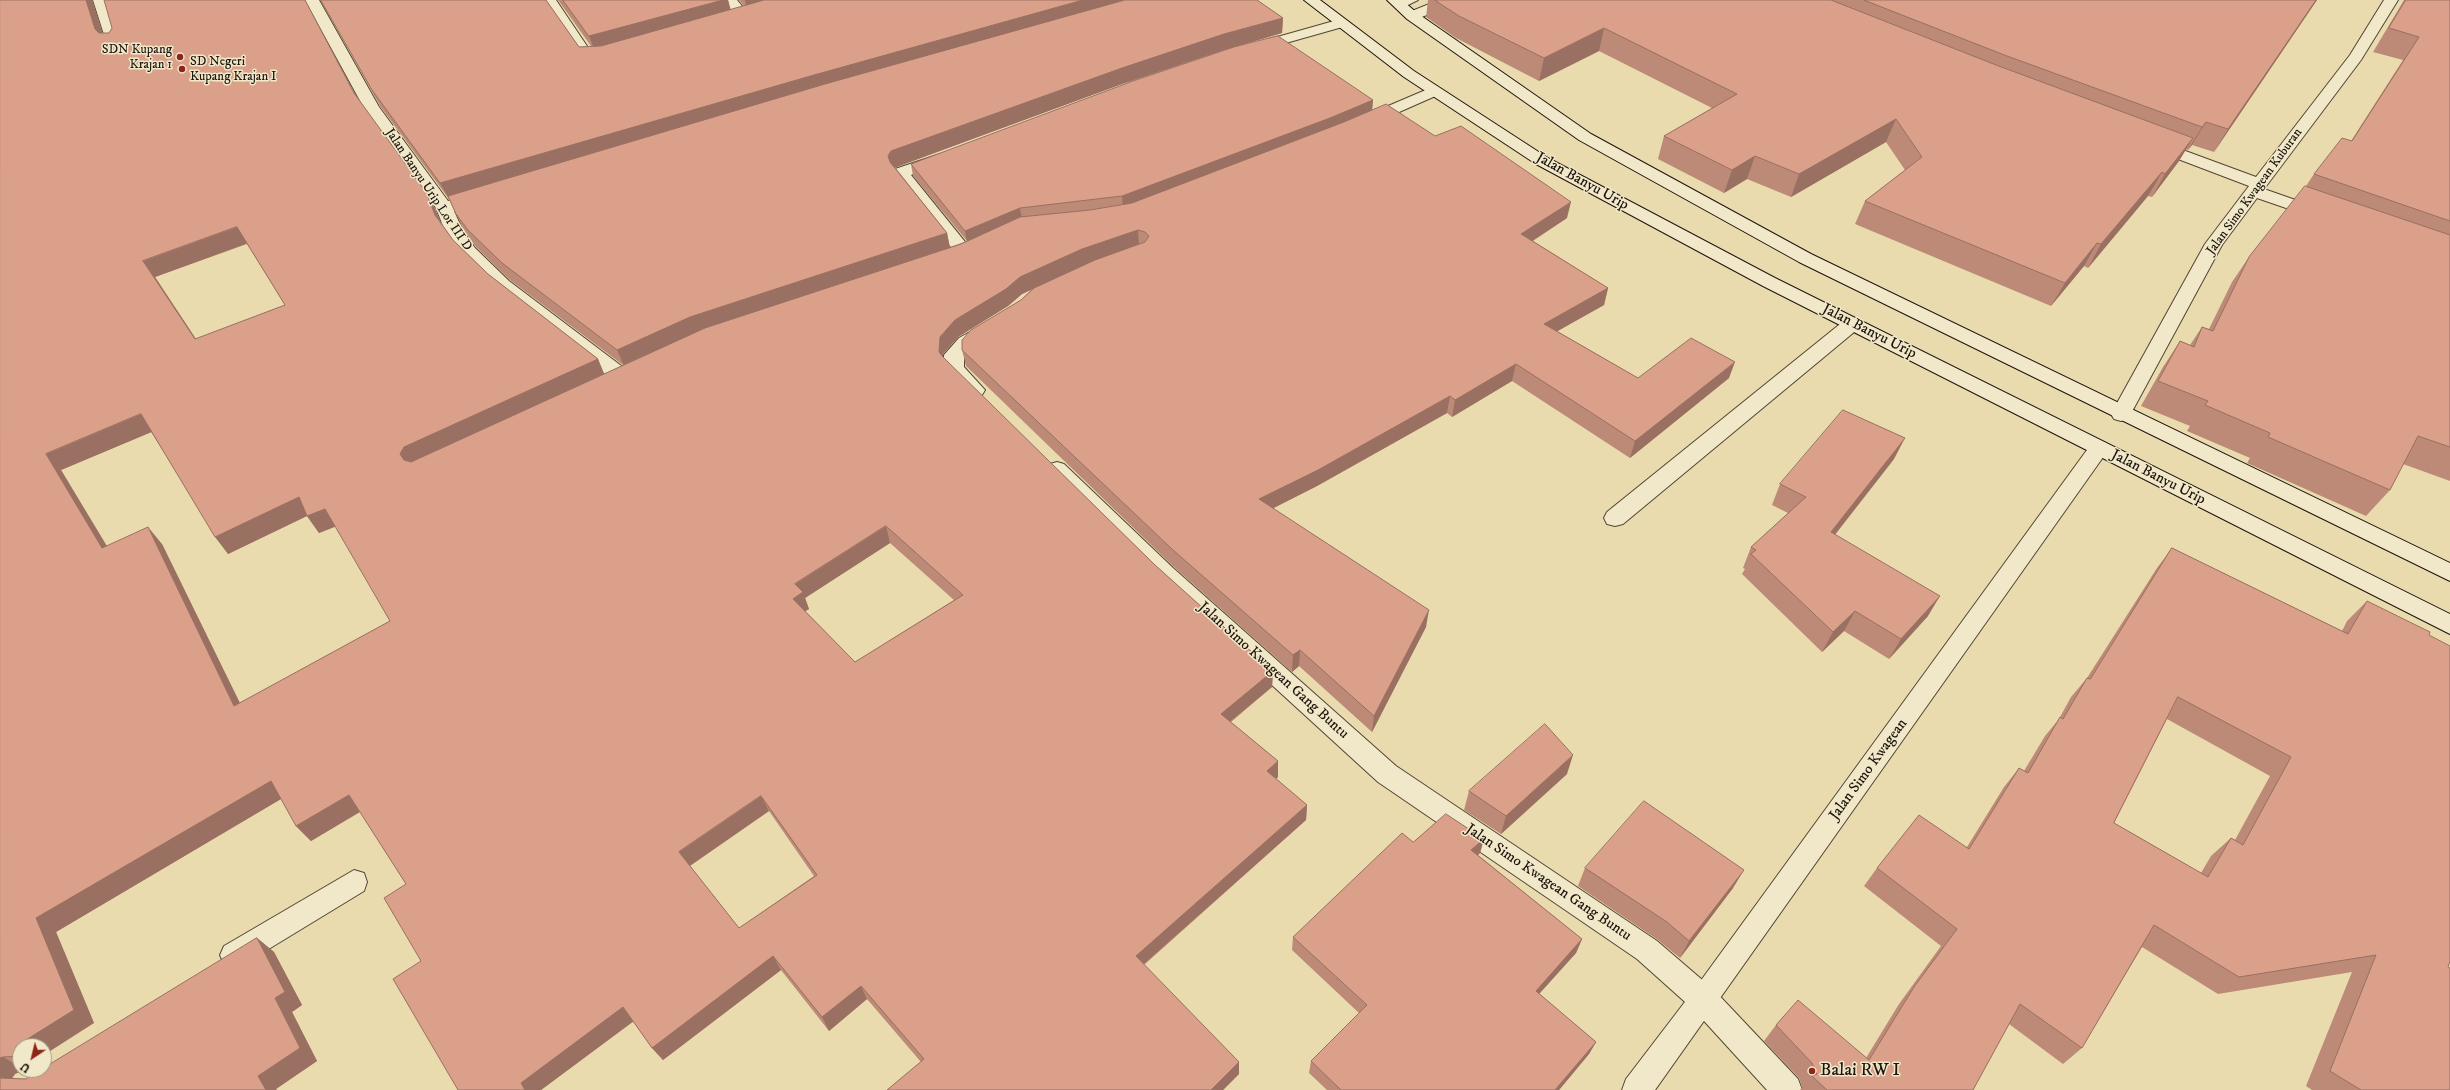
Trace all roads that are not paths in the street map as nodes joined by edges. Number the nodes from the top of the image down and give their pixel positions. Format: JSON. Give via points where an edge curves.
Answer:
{"nodes":[{"id":1,"x":100,"y":0,"type":"edge"},
{"id":2,"x":312,"y":0,"type":"edge"},
{"id":3,"x":549,"y":0,"type":"edge"},
{"id":4,"x":730,"y":0,"type":"edge"},
{"id":5,"x":1311,"y":0,"type":"edge"},
{"id":6,"x":1452,"y":0,"type":"edge"},
{"id":7,"x":2391,"y":0,"type":"edge"},
{"id":8,"x":1404,"y":5,"type":"edge"},
{"id":9,"x":758,"y":12,"type":"edge"},
{"id":10,"x":744,"y":17,"type":"junction"},
{"id":11,"x":729,"y":21,"type":"edge"},
{"id":12,"x":1341,"y":23,"type":"junction"},
{"id":13,"x":114,"y":44,"type":"edge"},
{"id":14,"x":1237,"y":52,"type":"edge"},
{"id":15,"x":616,"y":53,"type":"edge"},
{"id":16,"x":1435,"y":91,"type":"junction"},
{"id":17,"x":1350,"y":128,"type":"edge"},
{"id":18,"x":2139,"y":139,"type":"edge"},
{"id":19,"x":952,"y":154,"type":"edge"},
{"id":20,"x":2256,"y":188,"type":"junction"},
{"id":21,"x":497,"y":192,"type":"edge"},
{"id":22,"x":444,"y":208,"type":"junction"},
{"id":23,"x":2334,"y":220,"type":"edge"},
{"id":24,"x":963,"y":252,"type":"edge"},
{"id":25,"x":1005,"y":318,"type":"edge"},
{"id":26,"x":1852,"y":324,"type":"junction"},
{"id":27,"x":621,"y":377,"type":"edge"},
{"id":28,"x":988,"y":402,"type":"edge"},
{"id":29,"x":2127,"y":402,"type":"junction"},
{"id":30,"x":2099,"y":448,"type":"junction"},
{"id":31,"x":1039,"y":452,"type":"edge"},
{"id":32,"x":1615,"y":518,"type":"dead end"},
{"id":33,"x":2450,"y":573,"type":"edge"},
{"id":34,"x":2450,"y":625,"type":"edge"},
{"id":35,"x":354,"y":882,"type":"dead end"},
{"id":36,"x":212,"y":969,"type":"edge"},
{"id":37,"x":1704,"y":1000,"type":"junction"},
{"id":38,"x":1637,"y":1090,"type":"edge"},
{"id":39,"x":1787,"y":1090,"type":"edge"}],
"edges":[{"from":1,"to":13,"type":"street"},
{"from":2,"to":22,"type":"street","name":"Jalan Banyu Urip Lor III D","via":[[372,108]]},
{"from":3,"to":15,"type":"street","via":[[587,57]]},
{"from":4,"to":10,"type":"street"},
{"from":5,"to":12,"type":"street","name":"Jalan Banyu Urip"},
{"from":6,"to":8,"type":"street"},
{"from":7,"to":20,"type":"street","name":"Jalan Simo Kwagean Kuburan","via":[[2356,57]]},
{"from":8,"to":29,"type":"street","via":[[1585,137],[1805,258]]},
{"from":9,"to":10,"type":"street"},
{"from":10,"to":11,"type":"street"},
{"from":12,"to":14,"type":"street"},
{"from":12,"to":16,"type":"street","name":"Jalan Banyu Urip"},
{"from":16,"to":17,"type":"street"},
{"from":16,"to":26,"type":"street","name":"Jalan Banyu Urip","via":[[1542,161]]},
{"from":18,"to":20,"type":"street"},
{"from":19,"to":24,"type":"street","via":[[901,174]]},
{"from":20,"to":23,"type":"street"},
{"from":20,"to":29,"type":"street","name":"Jalan Simo Kwagean Kuburan","via":[[2214,244]]},
{"from":21,"to":22,"type":"street"},
{"from":22,"to":27,"type":"street","name":"Jalan Banyu Urip Lor III D","via":[[454,231],[485,268],[503,285]]},
{"from":25,"to":28,"type":"street","via":[[966,342],[954,355],[954,369]]},
{"from":26,"to":30,"type":"street","name":"Jalan Banyu Urip"},
{"from":26,"to":32,"type":"street"},
{"from":29,"to":33,"type":"street"},
{"from":30,"to":34,"type":"street","name":"Jalan Banyu Urip"},
{"from":30,"to":37,"type":"street","name":"Jalan Simo Kwagean"},
{"from":31,"to":37,"type":"street","name":"Jalan Simo Kwagean Gang Buntu","via":[[1165,574],[1387,774],[1647,950]]},
{"from":35,"to":36,"type":"street"},
{"from":37,"to":38,"type":"street","name":"Jalan Simo Kwagean"},
{"from":37,"to":39,"type":"street","name":"Jalan Simo Kwagean Gang Buntu"}]}
